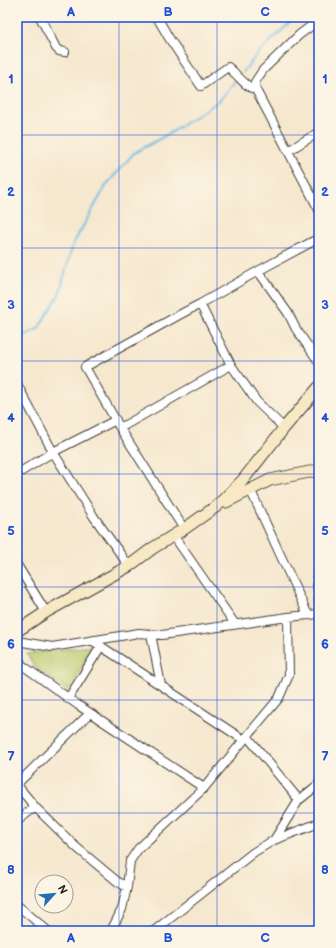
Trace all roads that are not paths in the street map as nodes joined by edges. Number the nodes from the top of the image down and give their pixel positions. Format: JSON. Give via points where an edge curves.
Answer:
{"nodes":[{"id":1,"x":40,"y":17,"type":"edge"},
{"id":2,"x":155,"y":17,"type":"edge"},
{"id":3,"x":319,"y":20,"type":"edge"},
{"id":4,"x":65,"y":52,"type":"dead end"},
{"id":5,"x":256,"y":90,"type":"junction"},
{"id":6,"x":319,"y":132,"type":"edge"},
{"id":7,"x":288,"y":151,"type":"junction"},
{"id":8,"x":317,"y":198,"type":"edge"},
{"id":9,"x":319,"y":210,"type":"edge"},
{"id":10,"x":319,"y":238,"type":"edge"},
{"id":11,"x":258,"y":271,"type":"junction"},
{"id":12,"x":200,"y":304,"type":"junction"},
{"id":13,"x":319,"y":362,"type":"edge"},
{"id":14,"x":231,"y":365,"type":"junction"},
{"id":15,"x":17,"y":384,"type":"edge"},
{"id":16,"x":319,"y":387,"type":"edge"},
{"id":17,"x":118,"y":424,"type":"junction"},
{"id":18,"x":284,"y":428,"type":"junction"},
{"id":19,"x":53,"y":452,"type":"junction"},
{"id":20,"x":319,"y":470,"type":"edge"},
{"id":21,"x":17,"y":474,"type":"edge"},
{"id":22,"x":250,"y":489,"type":"junction"},
{"id":23,"x":217,"y":506,"type":"junction"},
{"id":24,"x":184,"y":529,"type":"junction"},
{"id":25,"x":173,"y":536,"type":"junction"},
{"id":26,"x":17,"y":566,"type":"edge"},
{"id":27,"x":129,"y":566,"type":"junction"},
{"id":28,"x":319,"y":566,"type":"edge"},
{"id":29,"x":318,"y":580,"type":"edge"},
{"id":30,"x":319,"y":602,"type":"edge"},
{"id":31,"x":46,"y":612,"type":"junction"},
{"id":32,"x":319,"y":614,"type":"edge"},
{"id":33,"x":308,"y":615,"type":"junction"},
{"id":34,"x":288,"y":617,"type":"junction"},
{"id":35,"x":235,"y":624,"type":"junction"},
{"id":36,"x":17,"y":631,"type":"edge"},
{"id":37,"x":151,"y":634,"type":"junction"},
{"id":38,"x":17,"y":641,"type":"edge"},
{"id":39,"x":93,"y":641,"type":"junction"},
{"id":40,"x":101,"y":646,"type":"junction"},
{"id":41,"x":17,"y":656,"type":"edge"},
{"id":42,"x":161,"y":685,"type":"junction"},
{"id":43,"x":68,"y":699,"type":"junction"},
{"id":44,"x":90,"y":713,"type":"junction"},
{"id":45,"x":245,"y":738,"type":"junction"},
{"id":46,"x":17,"y":784,"type":"edge"},
{"id":47,"x":319,"y":784,"type":"edge"},
{"id":48,"x":204,"y":788,"type":"junction"},
{"id":49,"x":299,"y":800,"type":"junction"},
{"id":50,"x":35,"y":806,"type":"junction"},
{"id":51,"x":17,"y":821,"type":"edge"},
{"id":52,"x":319,"y":824,"type":"edge"},
{"id":53,"x":274,"y":840,"type":"junction"},
{"id":54,"x":127,"y":886,"type":"junction"},
{"id":55,"x":17,"y":905,"type":"edge"},
{"id":56,"x":48,"y":931,"type":"edge"},
{"id":57,"x":111,"y":931,"type":"edge"},
{"id":58,"x":154,"y":931,"type":"edge"}],
"edges":[{"from":1,"to":4,"type":"street","via":[[56,48]]},
{"from":2,"to":5,"type":"street","via":[[201,86],[228,67],[250,88]]},
{"from":3,"to":5,"type":"street","via":[[299,35],[263,70],[255,82]]},
{"from":5,"to":7,"type":"street"},
{"from":6,"to":7,"type":"street"},
{"from":7,"to":8,"type":"street"},
{"from":8,"to":9,"type":"street"},
{"from":10,"to":11,"type":"street"},
{"from":11,"to":12,"type":"street"},
{"from":11,"to":13,"type":"street"},
{"from":12,"to":14,"type":"street"},
{"from":12,"to":17,"type":"street","via":[[85,367]]},
{"from":14,"to":17,"type":"street"},
{"from":14,"to":18,"type":"street","via":[[258,402]]},
{"from":15,"to":19,"type":"street"},
{"from":16,"to":18,"type":"main road"},
{"from":17,"to":19,"type":"street"},
{"from":17,"to":24,"type":"street"},
{"from":18,"to":23,"type":"main road","via":[[243,480]]},
{"from":19,"to":21,"type":"street"},
{"from":19,"to":27,"type":"street"},
{"from":20,"to":22,"type":"main road","via":[[270,480]]},
{"from":22,"to":23,"type":"main road"},
{"from":22,"to":33,"type":"street"},
{"from":23,"to":24,"type":"main road"},
{"from":24,"to":25,"type":"main road"},
{"from":25,"to":27,"type":"main road"},
{"from":25,"to":35,"type":"street"},
{"from":26,"to":31,"type":"street"},
{"from":27,"to":31,"type":"main road"},
{"from":28,"to":29,"type":"street"},
{"from":29,"to":30,"type":"street"},
{"from":31,"to":36,"type":"main road"},
{"from":32,"to":33,"type":"street"},
{"from":33,"to":34,"type":"street"},
{"from":34,"to":35,"type":"street"},
{"from":34,"to":45,"type":"street","via":[[289,675],[279,698]]},
{"from":35,"to":37,"type":"street","via":[[162,635]]},
{"from":37,"to":39,"type":"street","via":[[139,633]]},
{"from":37,"to":42,"type":"street"},
{"from":38,"to":39,"type":"street","via":[[52,648]]},
{"from":39,"to":40,"type":"street"},
{"from":40,"to":42,"type":"street"},
{"from":40,"to":43,"type":"street"},
{"from":41,"to":43,"type":"street","via":[[22,665]]},
{"from":42,"to":45,"type":"street"},
{"from":43,"to":44,"type":"street"},
{"from":44,"to":46,"type":"street"},
{"from":44,"to":48,"type":"street"},
{"from":45,"to":48,"type":"street"},
{"from":45,"to":49,"type":"street"},
{"from":46,"to":50,"type":"street"},
{"from":47,"to":49,"type":"street"},
{"from":48,"to":54,"type":"street","via":[[138,849],[130,861]]},
{"from":49,"to":53,"type":"street"},
{"from":50,"to":51,"type":"street"},
{"from":50,"to":54,"type":"street","via":[[76,847],[118,882]]},
{"from":52,"to":53,"type":"street"},
{"from":53,"to":58,"type":"street","via":[[254,852]]},
{"from":54,"to":57,"type":"street","via":[[122,908]]},
{"from":55,"to":56,"type":"street"}]}
